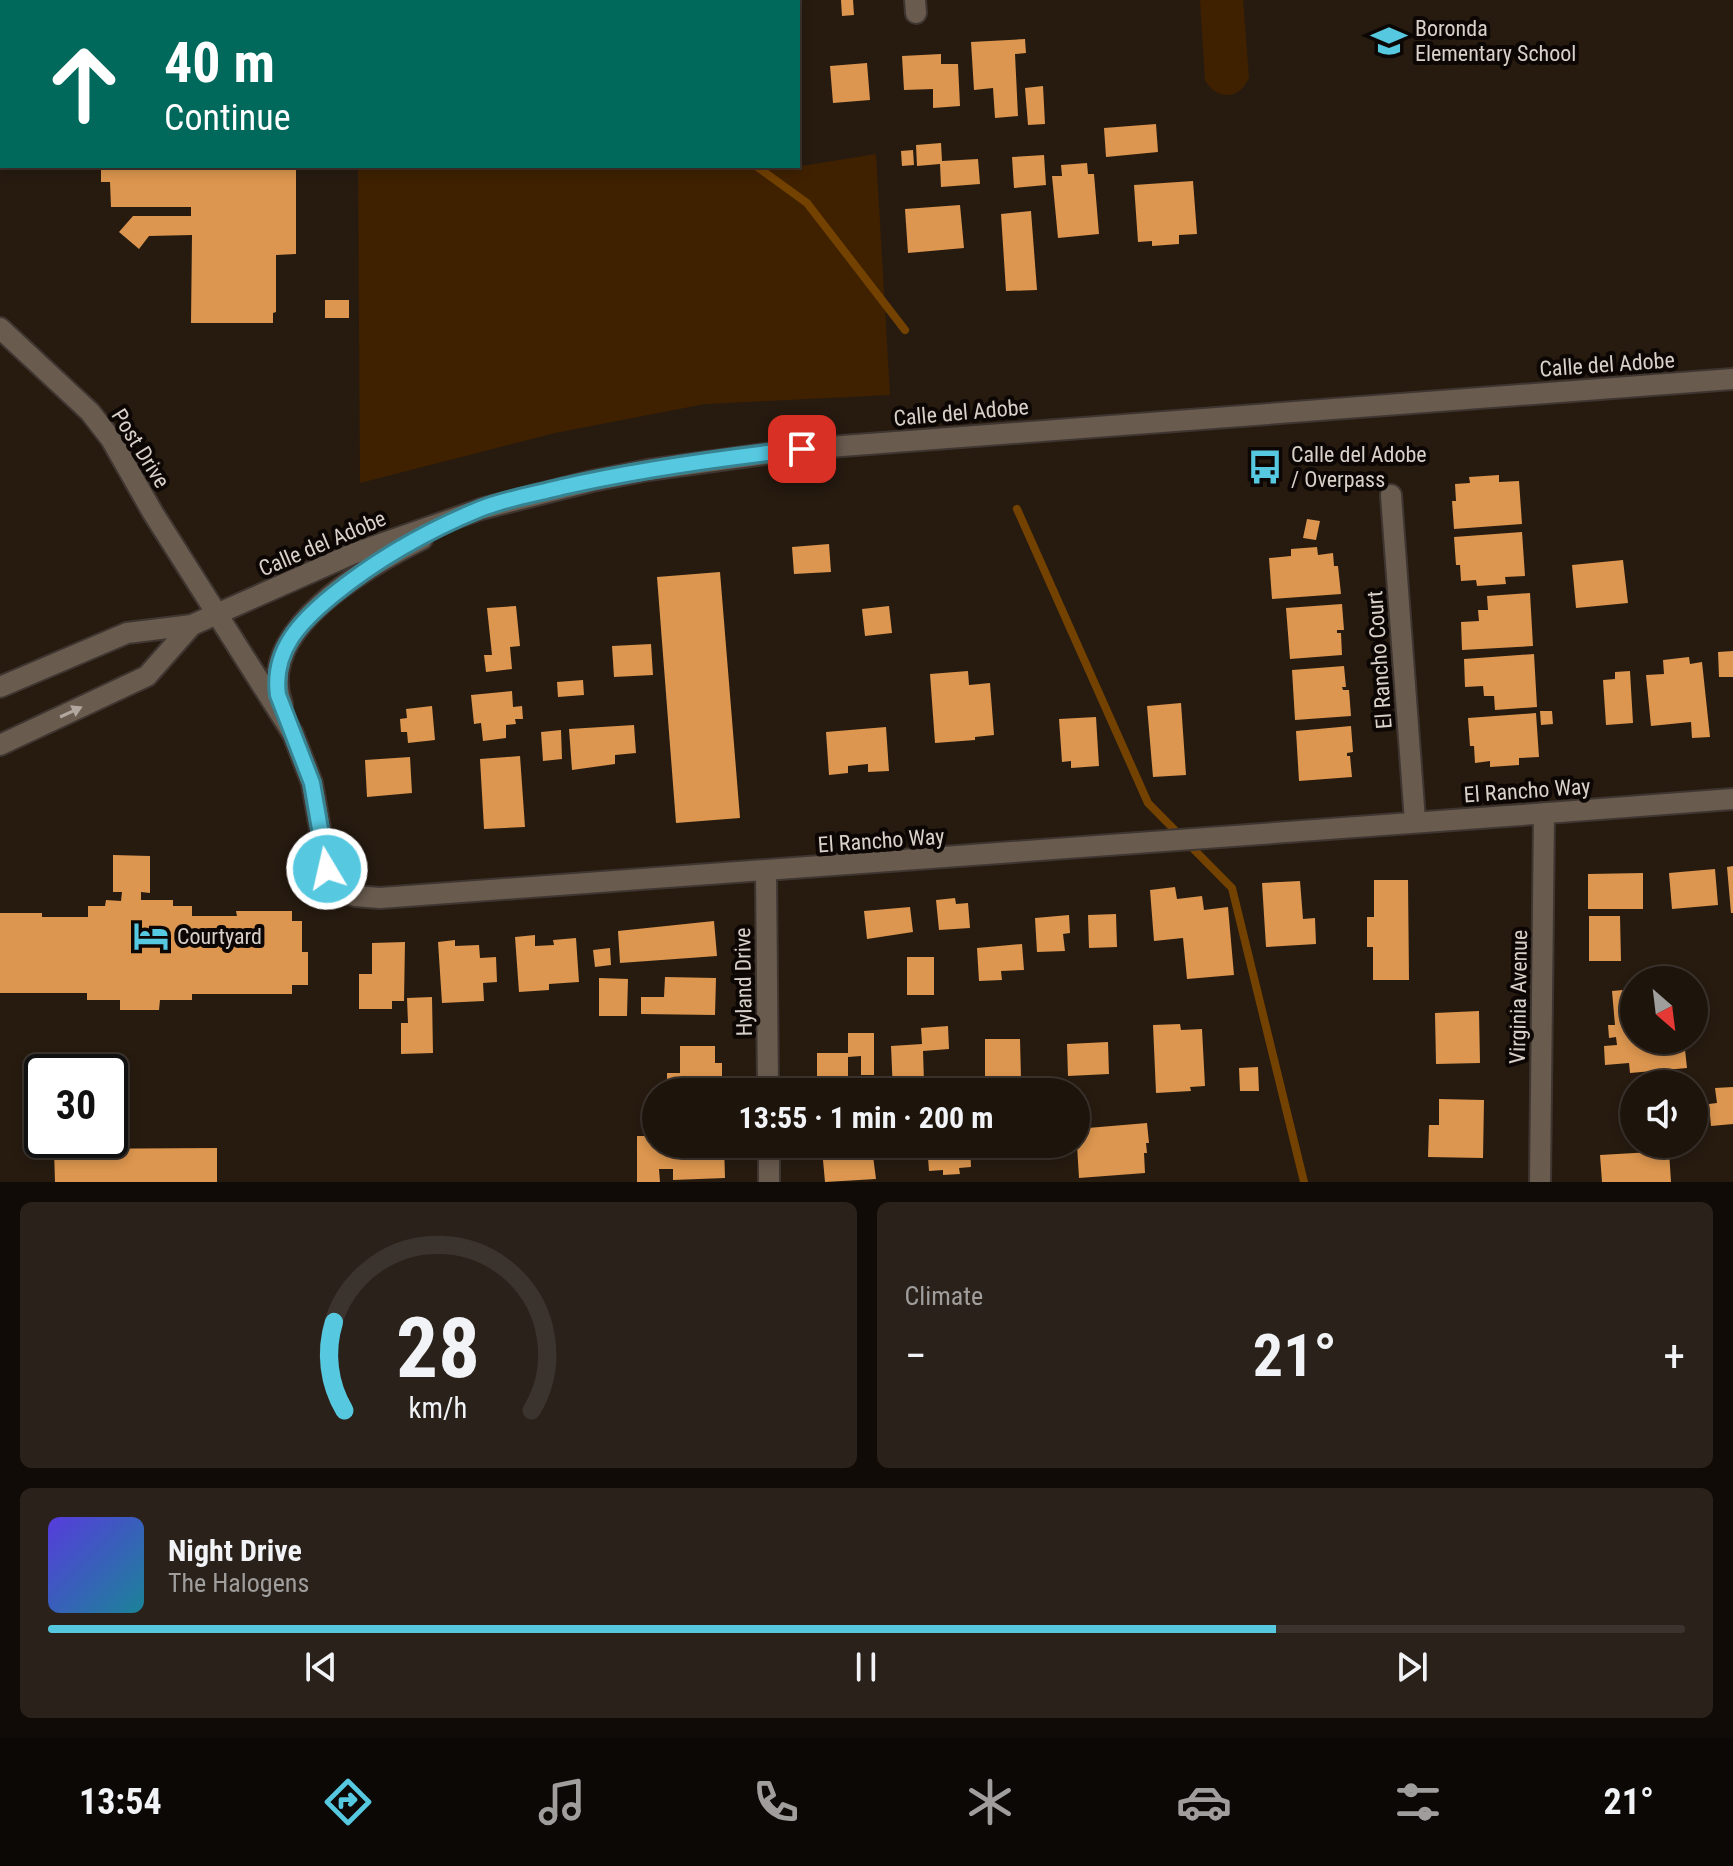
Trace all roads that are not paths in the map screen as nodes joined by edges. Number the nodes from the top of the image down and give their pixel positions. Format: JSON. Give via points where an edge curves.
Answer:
{"nodes":[{"id":1,"x":0,"y":328,"type":"edge"},
{"id":2,"x":1733,"y":379,"type":"edge"},
{"id":3,"x":1391,"y":495,"type":"dead end"},
{"id":4,"x":481,"y":509,"type":"junction"},
{"id":5,"x":217,"y":614,"type":"junction"},
{"id":6,"x":192,"y":625,"type":"junction"},
{"id":7,"x":0,"y":687,"type":"edge"},
{"id":8,"x":293,"y":734,"type":"junction"},
{"id":9,"x":0,"y":745,"type":"edge"},
{"id":10,"x":1733,"y":799,"type":"edge"},
{"id":11,"x":1544,"y":813,"type":"junction"},
{"id":12,"x":1415,"y":821,"type":"junction"},
{"id":13,"x":766,"y":872,"type":"junction"},
{"id":14,"x":768,"y":1078,"type":"edge"},
{"id":15,"x":769,"y":1158,"type":"edge"},
{"id":16,"x":769,"y":1182,"type":"edge"},
{"id":17,"x":1540,"y":1182,"type":"edge"}],
"edges":[{"from":1,"to":5,"type":"street","name":"Post Drive","via":[[90,412],[111,439]]},
{"from":2,"to":4,"type":"street","name":"Calle del Adobe","via":[[802,449],[648,470]]},
{"from":3,"to":12,"type":"street","name":"El Rancho Court"},
{"from":4,"to":5,"type":"street","name":"Calle del Adobe","via":[[352,554]]},
{"from":4,"to":8,"type":"street","via":[[374,566],[302,622],[282,652],[276,681]]},
{"from":5,"to":6,"type":"street","name":"Calle del Adobe"},
{"from":5,"to":8,"type":"street","name":"El Rancho Way"},
{"from":6,"to":7,"type":"street","via":[[127,633]]},
{"from":9,"to":6,"type":"street","one_way":true,"via":[[147,676]]},
{"from":8,"to":13,"type":"street","name":"El Rancho Way","via":[[312,783],[327,869],[338,888],[355,896]]},
{"from":10,"to":11,"type":"street","name":"El Rancho Way"},
{"from":11,"to":12,"type":"street","name":"El Rancho Way"},
{"from":11,"to":17,"type":"street","name":"Virginia Avenue"},
{"from":12,"to":13,"type":"street","name":"El Rancho Way"},
{"from":13,"to":14,"type":"street","name":"Hyland Drive"},
{"from":15,"to":16,"type":"street"}]}
